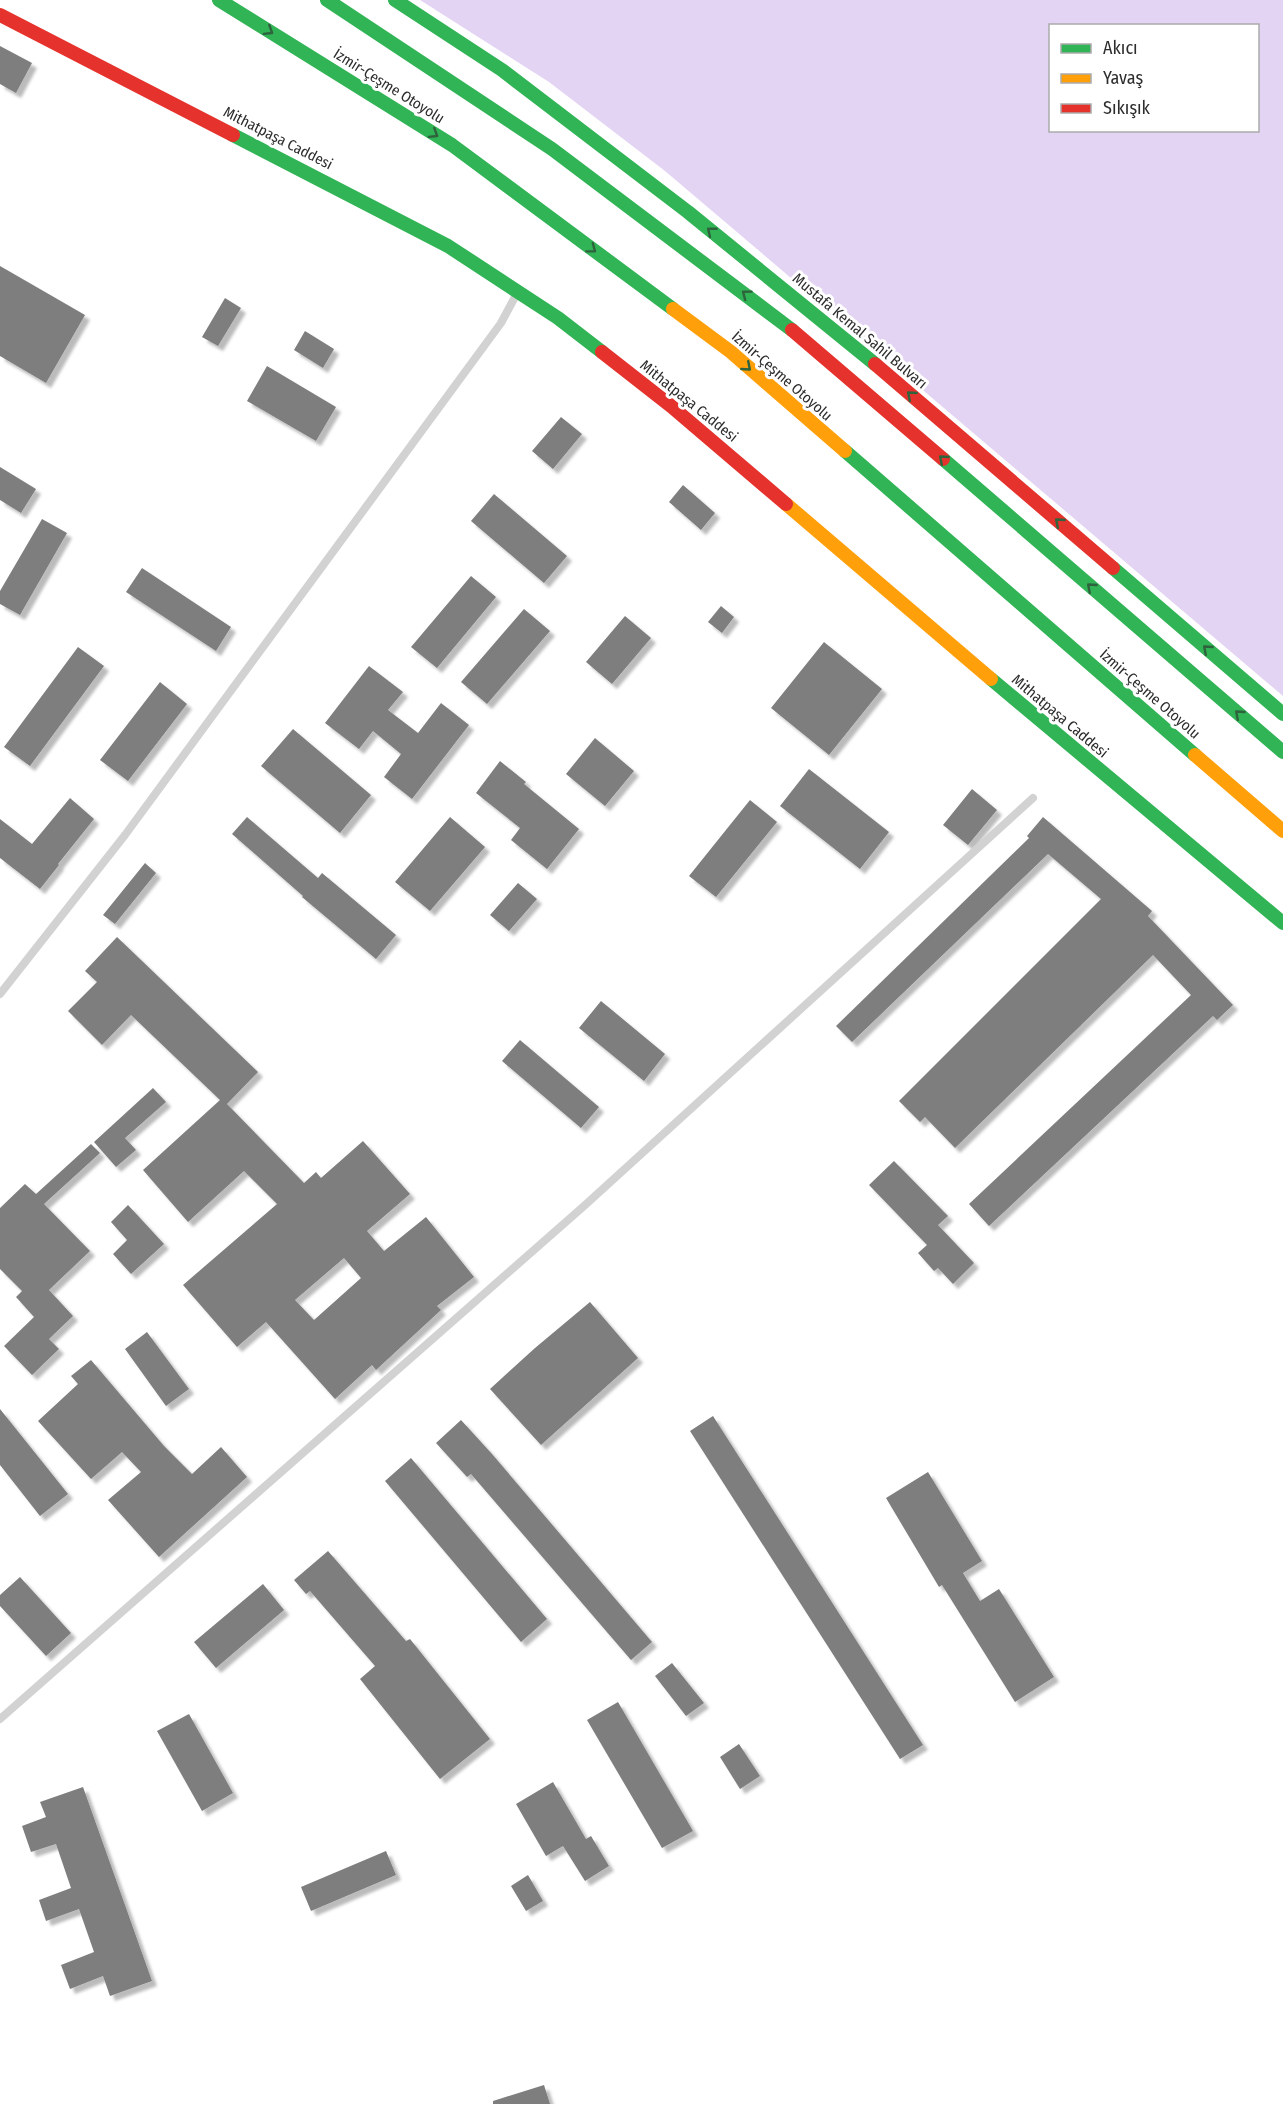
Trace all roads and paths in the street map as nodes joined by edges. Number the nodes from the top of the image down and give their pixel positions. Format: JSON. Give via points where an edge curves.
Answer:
{"nodes":[{"id":1,"x":219,"y":0,"type":"edge"},
{"id":2,"x":327,"y":0,"type":"edge"},
{"id":3,"x":395,"y":0,"type":"edge"},
{"id":4,"x":0,"y":15,"type":"edge"},
{"id":5,"x":518,"y":291,"type":"junction"},
{"id":6,"x":1283,"y":714,"type":"edge"},
{"id":7,"x":1283,"y":752,"type":"edge"},
{"id":8,"x":1033,"y":798,"type":"dead end"},
{"id":9,"x":1283,"y":831,"type":"edge"},
{"id":10,"x":1283,"y":922,"type":"edge"},
{"id":11,"x":0,"y":994,"type":"edge"},
{"id":12,"x":0,"y":1719,"type":"edge"}],
"edges":[{"from":1,"to":9,"type":"main road","name":"İzmir-Çeşme Otoyolu","one_way":true,"via":[[452,145],[731,352]]},
{"from":7,"to":2,"type":"main road","one_way":true,"via":[[790,328],[552,149]]},
{"from":6,"to":3,"type":"main road","name":"Mustafa Kemal Sahil Bulvarı","one_way":true,"via":[[865,355],[688,212],[502,70]]},
{"from":4,"to":5,"type":"main road","name":"Mithatpaşa Caddesi","via":[[438,240]]},
{"from":5,"to":10,"type":"main road","name":"Mithatpaşa Caddesi","via":[[671,406]]},
{"from":5,"to":11,"type":"lane","via":[[494,333],[132,825]]},
{"from":8,"to":12,"type":"lane","via":[[584,1206]]}]}
